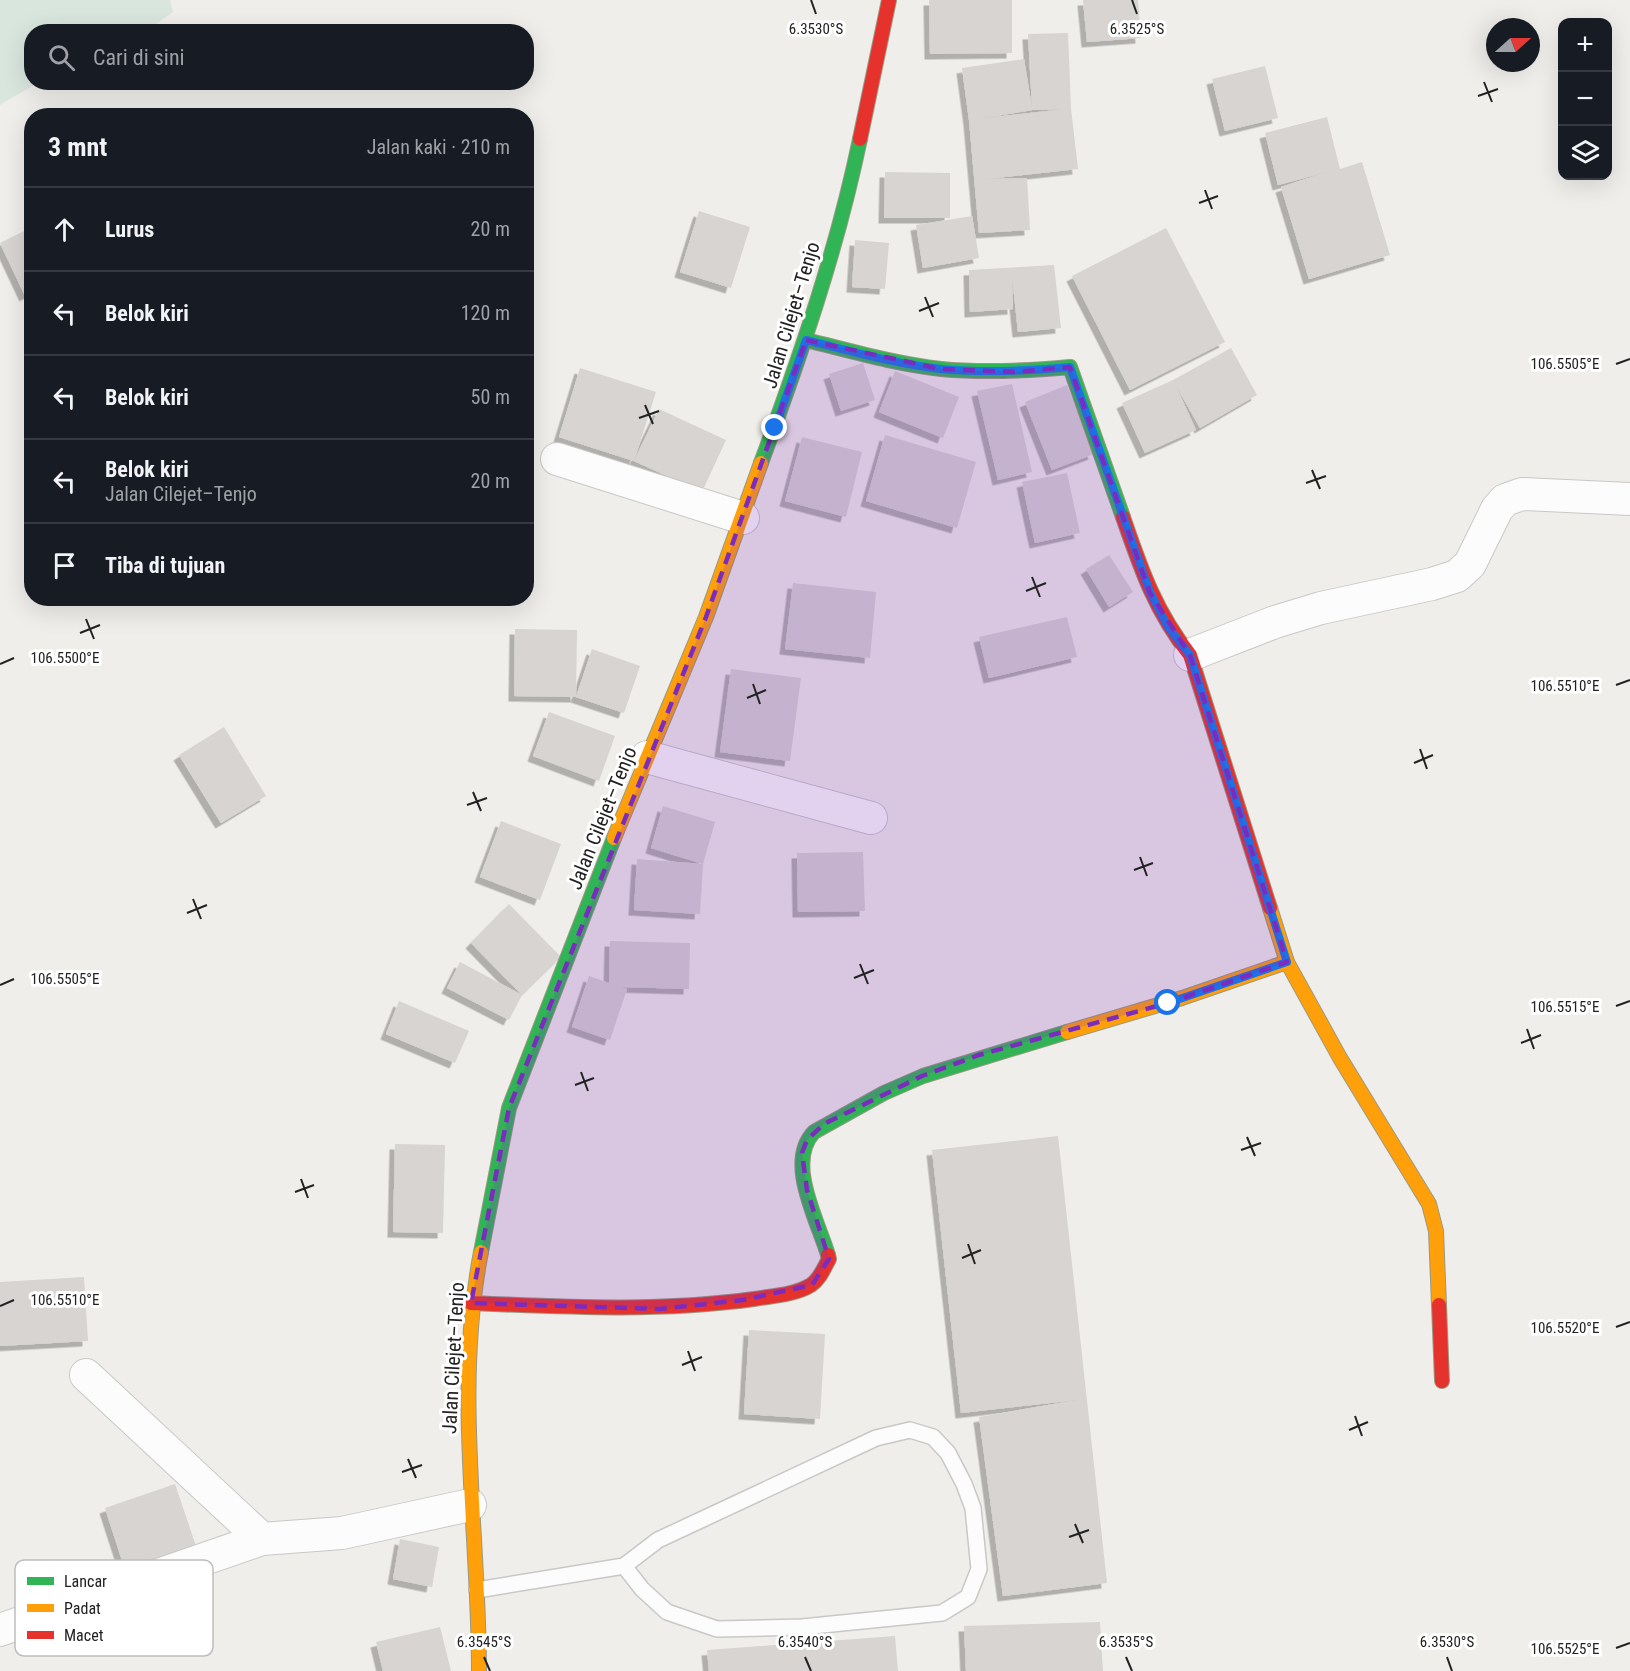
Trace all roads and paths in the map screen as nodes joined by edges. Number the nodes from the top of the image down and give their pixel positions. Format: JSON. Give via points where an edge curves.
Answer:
{"nodes":[{"id":1,"x":889,"y":0,"type":"edge"},
{"id":2,"x":806,"y":340,"type":"junction"},
{"id":3,"x":557,"y":459,"type":"dead end"},
{"id":4,"x":1630,"y":499,"type":"edge"},
{"id":5,"x":743,"y":518,"type":"junction"},
{"id":6,"x":1190,"y":655,"type":"junction"},
{"id":7,"x":647,"y":757,"type":"junction"},
{"id":8,"x":871,"y":818,"type":"dead end"},
{"id":9,"x":1287,"y":962,"type":"junction"},
{"id":10,"x":471,"y":1304,"type":"junction"},
{"id":11,"x":86,"y":1375,"type":"dead end"},
{"id":12,"x":1442,"y":1381,"type":"dead end"},
{"id":13,"x":470,"y":1505,"type":"junction"},
{"id":14,"x":262,"y":1539,"type":"junction"},
{"id":15,"x":202,"y":1560,"type":"edge"},
{"id":16,"x":624,"y":1566,"type":"junction"},
{"id":17,"x":477,"y":1590,"type":"junction"},
{"id":18,"x":15,"y":1625,"type":"edge"},
{"id":19,"x":0,"y":1630,"type":"edge"},
{"id":20,"x":479,"y":1671,"type":"edge"}],
"edges":[{"from":1,"to":2,"type":"street","name":"Jalan Cilejet–Tenjo","via":[[848,196]]},
{"from":2,"to":5,"type":"street","name":"Jalan Cilejet–Tenjo"},
{"from":2,"to":6,"type":"street","via":[[941,369],[1014,372],[1070,367],[1150,592],[1168,627]]},
{"from":3,"to":5,"type":"street"},
{"from":4,"to":6,"type":"street","via":[[1522,494],[1505,500],[1470,564],[1457,576],[1303,613]]},
{"from":5,"to":7,"type":"street","name":"Jalan Cilejet–Tenjo"},
{"from":6,"to":9,"type":"street"},
{"from":7,"to":8,"type":"street"},
{"from":7,"to":10,"type":"street","name":"Jalan Cilejet–Tenjo","via":[[509,1108]]},
{"from":9,"to":10,"type":"street","via":[[1168,1003],[979,1055],[912,1080],[824,1124],[807,1140],[802,1153],[807,1190],[829,1259],[812,1285],[795,1292],[659,1309]]},
{"from":9,"to":12,"type":"street","via":[[1429,1204],[1436,1232]]},
{"from":10,"to":13,"type":"street","name":"Jalan Cilejet–Tenjo","via":[[467,1422]]},
{"from":11,"to":14,"type":"street"},
{"from":13,"to":14,"type":"street","via":[[342,1533]]},
{"from":13,"to":17,"type":"street","name":"Jalan Cilejet–Tenjo"},
{"from":14,"to":15,"type":"street"},
{"from":16,"to":16,"type":"lane","via":[[642,1590],[667,1612],[717,1629],[802,1627],[942,1612],[968,1597],[979,1569],[973,1508],[964,1484],[948,1453],[933,1437],[910,1430],[876,1438],[658,1540]]},
{"from":16,"to":17,"type":"lane"},
{"from":17,"to":20,"type":"street","name":"Jalan Cilejet–Tenjo"},
{"from":18,"to":19,"type":"street"}]}
